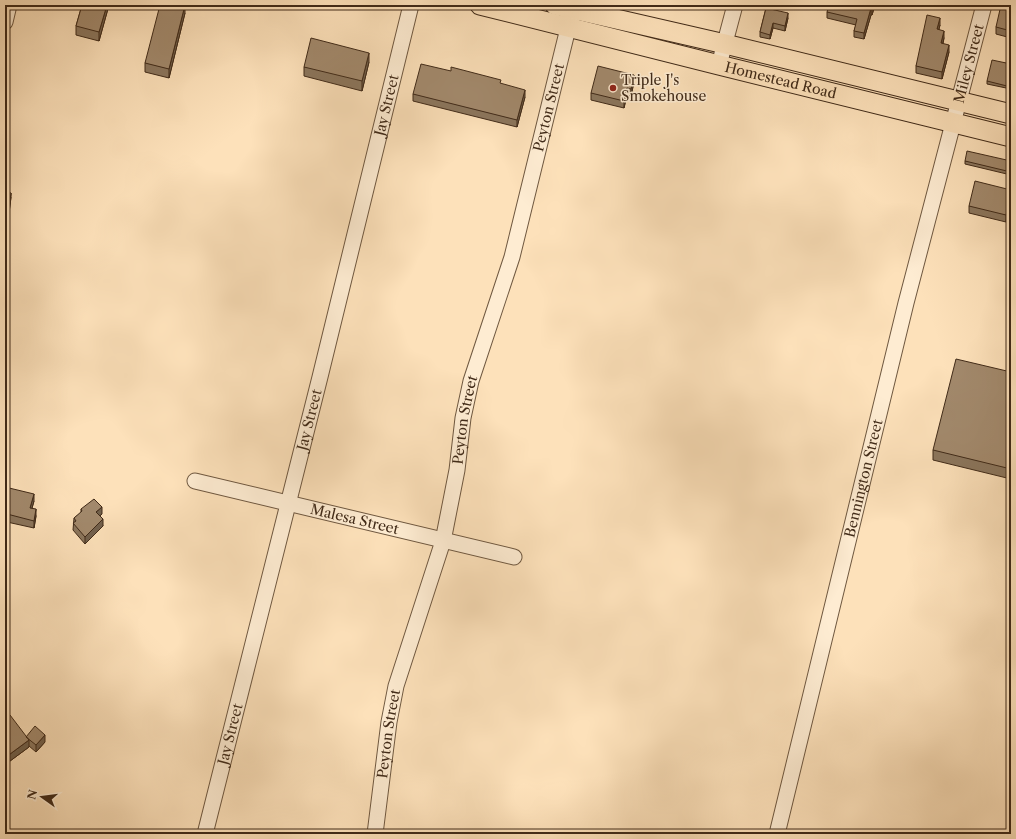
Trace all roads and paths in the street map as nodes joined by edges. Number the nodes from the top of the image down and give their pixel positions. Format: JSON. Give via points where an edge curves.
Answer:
{"nodes":[{"id":1,"x":9,"y":5,"type":"edge"},
{"id":2,"x":411,"y":5,"type":"edge"},
{"id":3,"x":482,"y":5,"type":"edge"},
{"id":4,"x":735,"y":5,"type":"edge"},
{"id":5,"x":984,"y":5,"type":"edge"},
{"id":6,"x":566,"y":14,"type":"edge"},
{"id":7,"x":5,"y":22,"type":"edge"},
{"id":8,"x":725,"y":44,"type":"junction"},
{"id":9,"x":719,"y":65,"type":"junction"},
{"id":10,"x":958,"y":102,"type":"junction"},
{"id":11,"x":1011,"y":114,"type":"edge"},
{"id":12,"x":953,"y":123,"type":"junction"},
{"id":13,"x":1011,"y":136,"type":"edge"},
{"id":14,"x":195,"y":481,"type":"dead end"},
{"id":15,"x":288,"y":503,"type":"junction"},
{"id":16,"x":443,"y":541,"type":"junction"},
{"id":17,"x":514,"y":557,"type":"dead end"},
{"id":18,"x":205,"y":834,"type":"edge"},
{"id":19,"x":375,"y":834,"type":"edge"},
{"id":20,"x":777,"y":834,"type":"edge"}],
"edges":[{"from":1,"to":7,"type":"street"},
{"from":2,"to":15,"type":"street","name":"Jay Street"},
{"from":3,"to":6,"type":"main road","name":"Homestead Road"},
{"from":4,"to":8,"type":"street"},
{"from":5,"to":10,"type":"street","name":"Miley Street"},
{"from":6,"to":8,"type":"main road","name":"Homestead Road"},
{"from":6,"to":9,"type":"main road","name":"Homestead Road"},
{"from":6,"to":16,"type":"street","name":"Peyton Street","via":[[512,257],[471,381]]},
{"from":8,"to":9,"type":"street"},
{"from":8,"to":10,"type":"main road","name":"Homestead Road"},
{"from":9,"to":12,"type":"main road","name":"Homestead Road"},
{"from":10,"to":11,"type":"main road","name":"Homestead Road"},
{"from":10,"to":12,"type":"street","name":"Miley Street"},
{"from":12,"to":13,"type":"main road","name":"Homestead Road"},
{"from":12,"to":20,"type":"street","name":"Bennington Street","via":[[906,303]]},
{"from":14,"to":15,"type":"street","name":"Malesa Street"},
{"from":15,"to":16,"type":"street","name":"Malesa Street"},
{"from":15,"to":18,"type":"street","name":"Jay Street"},
{"from":16,"to":17,"type":"street","name":"Malesa Street"},
{"from":16,"to":19,"type":"street","name":"Peyton Street","via":[[396,686]]}]}
